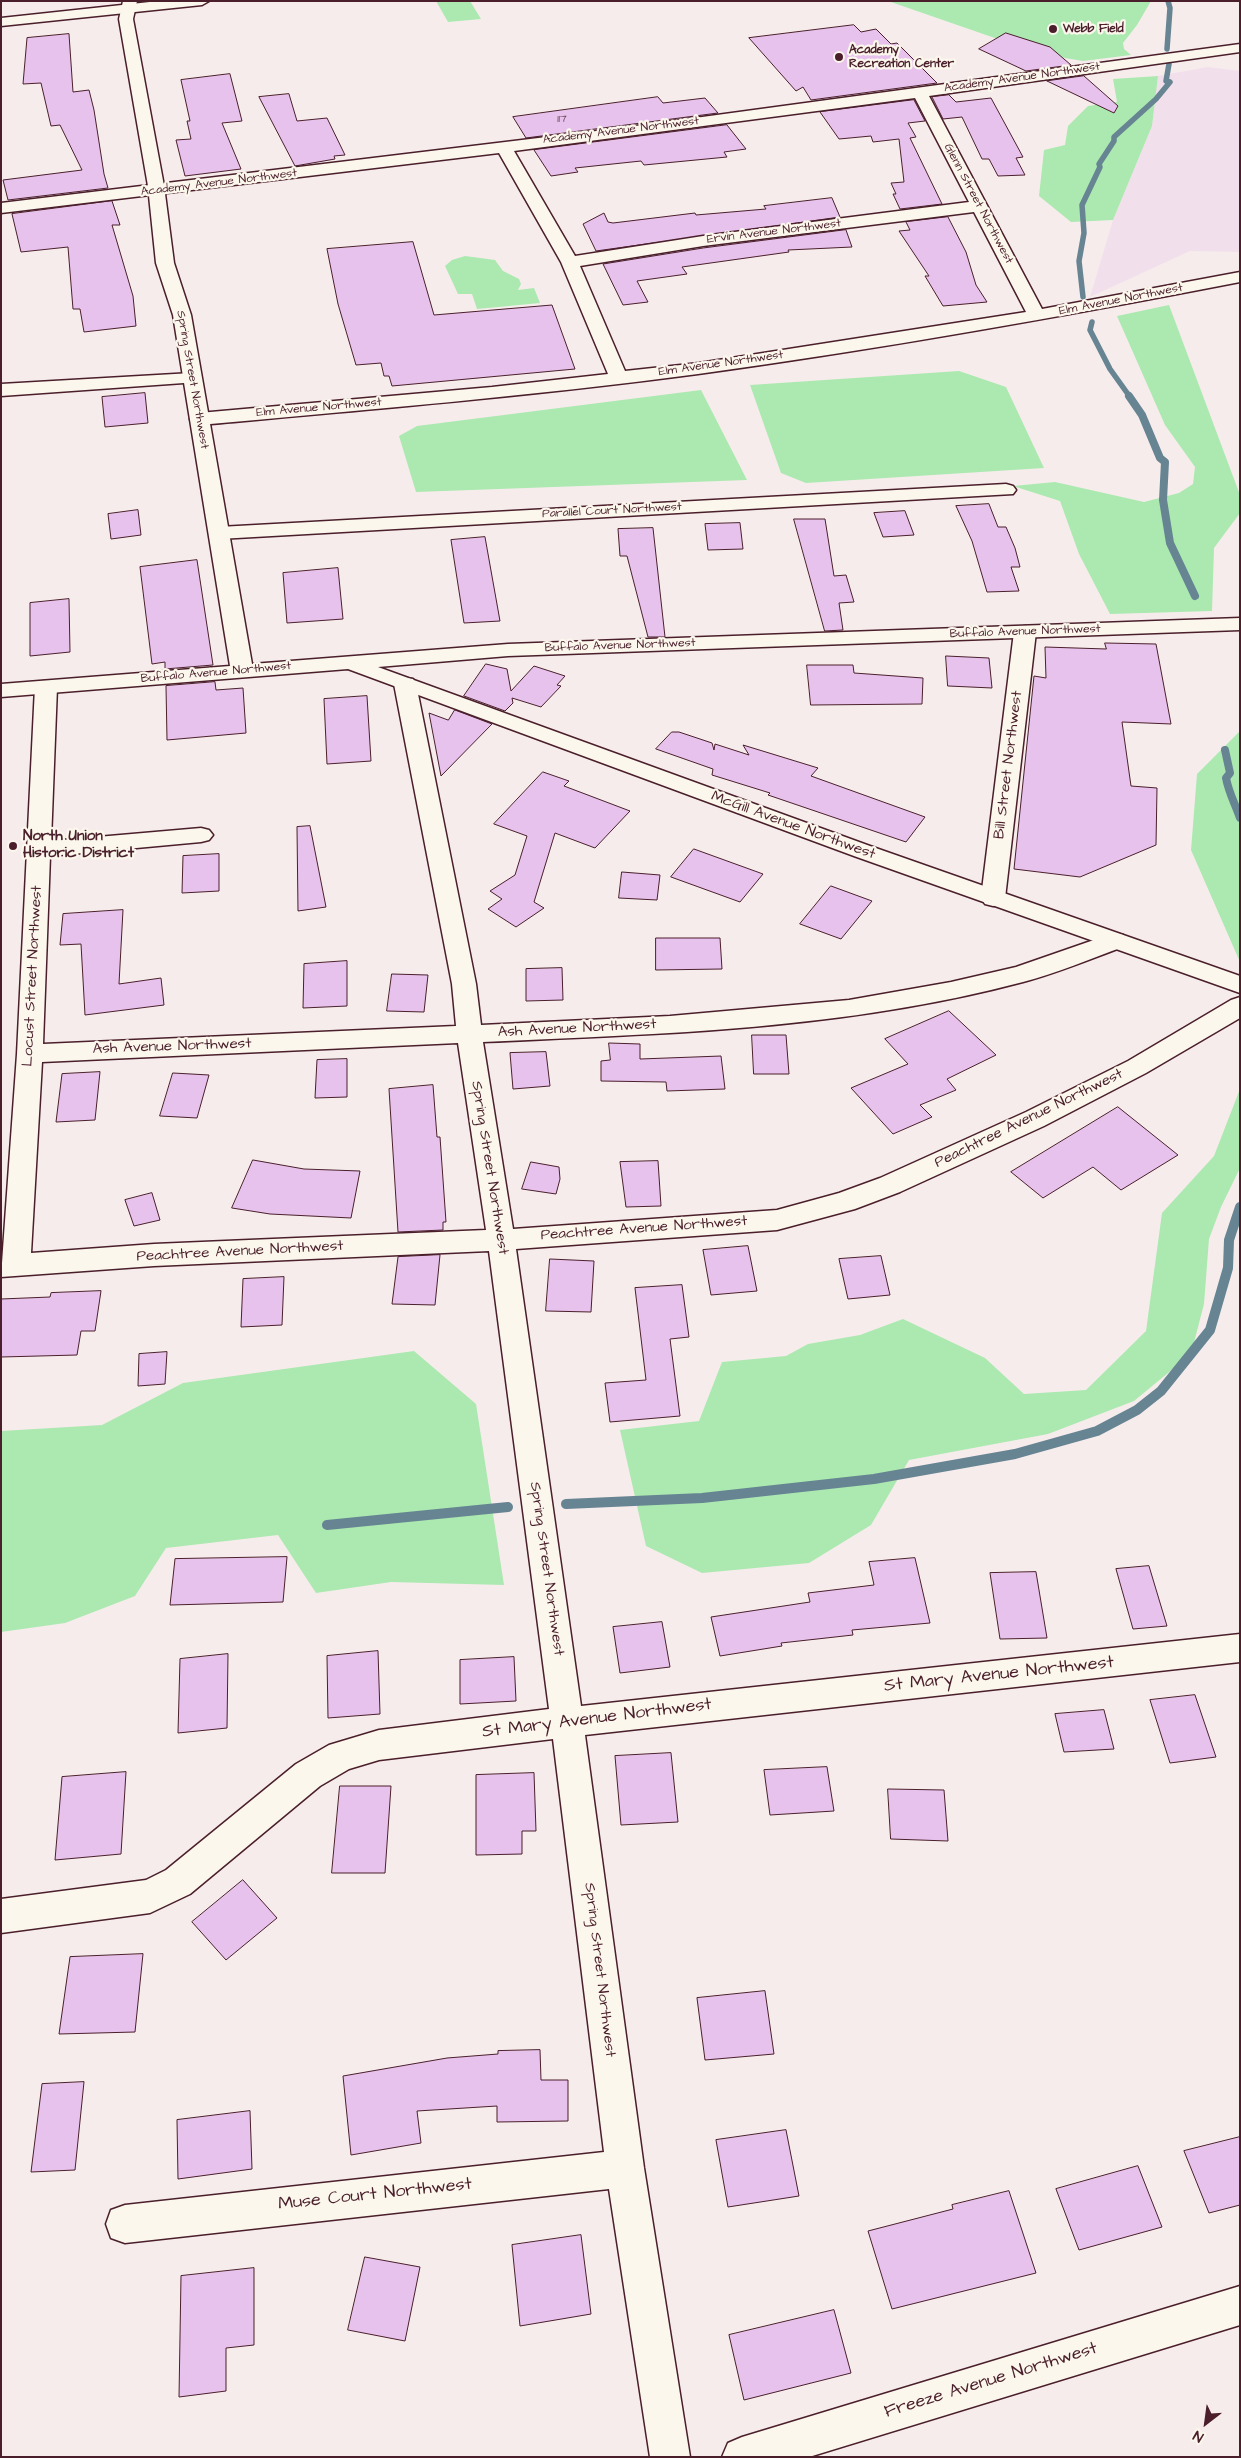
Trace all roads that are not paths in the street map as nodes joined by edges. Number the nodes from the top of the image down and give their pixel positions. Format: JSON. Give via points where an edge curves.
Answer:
{"nodes":[{"id":1,"x":202,"y":1,"type":"edge"},
{"id":2,"x":129,"y":5,"type":"edge"},
{"id":3,"x":1,"y":22,"type":"edge"},
{"id":4,"x":1240,"y":48,"type":"edge"},
{"id":5,"x":920,"y":92,"type":"junction"},
{"id":6,"x":503,"y":146,"type":"junction"},
{"id":7,"x":157,"y":191,"type":"junction"},
{"id":8,"x":979,"y":206,"type":"junction"},
{"id":9,"x":1,"y":208,"type":"edge"},
{"id":10,"x":570,"y":262,"type":"junction"},
{"id":11,"x":1240,"y":277,"type":"edge"},
{"id":12,"x":1037,"y":316,"type":"junction"},
{"id":13,"x":192,"y":378,"type":"junction"},
{"id":14,"x":619,"y":378,"type":"junction"},
{"id":15,"x":1,"y":390,"type":"edge"},
{"id":16,"x":199,"y":419,"type":"junction"},
{"id":17,"x":1006,"y":490,"type":"dead end"},
{"id":18,"x":219,"y":533,"type":"junction"},
{"id":19,"x":1240,"y":624,"type":"edge"},
{"id":20,"x":1025,"y":632,"type":"junction"},
{"id":21,"x":347,"y":662,"type":"junction"},
{"id":22,"x":242,"y":671,"type":"junction"},
{"id":23,"x":405,"y":684,"type":"junction"},
{"id":24,"x":46,"y":687,"type":"junction"},
{"id":25,"x":1,"y":691,"type":"edge"},
{"id":26,"x":201,"y":835,"type":"dead end"},
{"id":27,"x":39,"y":850,"type":"junction"},
{"id":28,"x":993,"y":898,"type":"junction"},
{"id":29,"x":1114,"y":941,"type":"junction"},
{"id":30,"x":1240,"y":985,"type":"edge"},
{"id":31,"x":1240,"y":1006,"type":"edge"},
{"id":32,"x":469,"y":1034,"type":"junction"},
{"id":33,"x":30,"y":1054,"type":"junction"},
{"id":34,"x":501,"y":1240,"type":"junction"},
{"id":35,"x":9,"y":1266,"type":"edge"},
{"id":36,"x":1240,"y":1648,"type":"edge"},
{"id":37,"x":567,"y":1722,"type":"junction"},
{"id":38,"x":1,"y":1916,"type":"edge"},
{"id":39,"x":625,"y":2168,"type":"junction"},
{"id":40,"x":126,"y":2224,"type":"dead end"},
{"id":41,"x":1240,"y":2305,"type":"edge"},
{"id":42,"x":670,"y":2457,"type":"edge"},
{"id":43,"x":742,"y":2457,"type":"edge"}],
"edges":[{"from":1,"to":2,"type":"street"},
{"from":2,"to":3,"type":"street"},
{"from":2,"to":7,"type":"street","name":"Spring Street Northwest","via":[[126,19]]},
{"from":4,"to":5,"type":"street","name":"Academy Avenue Northwest"},
{"from":5,"to":6,"type":"street","name":"Academy Avenue Northwest"},
{"from":5,"to":8,"type":"street","name":"Glenn Street Northwest"},
{"from":6,"to":7,"type":"street","name":"Academy Avenue Northwest"},
{"from":6,"to":10,"type":"street"},
{"from":7,"to":9,"type":"street","name":"Academy Avenue Northwest"},
{"from":7,"to":13,"type":"street","name":"Spring Street Northwest","via":[[165,263],[182,315]]},
{"from":8,"to":10,"type":"street","name":"Ervin Avenue Northwest","via":[[703,241]]},
{"from":8,"to":12,"type":"street","name":"Glenn Street Northwest"},
{"from":10,"to":14,"type":"street"},
{"from":11,"to":12,"type":"street","name":"Elm Avenue Northwest"},
{"from":12,"to":14,"type":"street","name":"Elm Avenue Northwest"},
{"from":13,"to":15,"type":"street"},
{"from":13,"to":16,"type":"street","name":"Spring Street Northwest"},
{"from":14,"to":16,"type":"street","name":"Elm Avenue Northwest","via":[[492,394]]},
{"from":16,"to":18,"type":"street","name":"Spring Street Northwest"},
{"from":17,"to":18,"type":"street","name":"Parallel Court Northwest"},
{"from":18,"to":22,"type":"street","name":"Spring Street Northwest"},
{"from":19,"to":20,"type":"street","name":"Buffalo Avenue Northwest"},
{"from":20,"to":21,"type":"street","name":"Buffalo Avenue Northwest","via":[[508,650]]},
{"from":20,"to":28,"type":"street","name":"Bill Street Northwest"},
{"from":21,"to":22,"type":"street","name":"Buffalo Avenue Northwest"},
{"from":21,"to":23,"type":"street","name":"McGill Avenue Northwest"},
{"from":22,"to":24,"type":"street","name":"Buffalo Avenue Northwest"},
{"from":23,"to":28,"type":"street","name":"McGill Avenue Northwest"},
{"from":23,"to":32,"type":"street","name":"Spring Street Northwest","via":[[464,984]]},
{"from":24,"to":25,"type":"street","name":"Buffalo Avenue Northwest"},
{"from":24,"to":27,"type":"street","name":"Locust Street Northwest"},
{"from":26,"to":27,"type":"street"},
{"from":27,"to":33,"type":"street","name":"Locust Street Northwest"},
{"from":28,"to":29,"type":"street","name":"McGill Avenue Northwest"},
{"from":29,"to":30,"type":"street","name":"McGill Avenue Northwest"},
{"from":29,"to":32,"type":"street","name":"Ash Avenue Northwest","via":[[1022,974],[951,991],[849,1009],[670,1025]]},
{"from":31,"to":34,"type":"street","name":"Peachtree Avenue Northwest","via":[[1137,1067],[1035,1120],[845,1202],[777,1220]]},
{"from":32,"to":33,"type":"street","name":"Ash Avenue Northwest"},
{"from":32,"to":34,"type":"street","name":"Spring Street Northwest"},
{"from":33,"to":35,"type":"street","name":"Locust Street Northwest"},
{"from":34,"to":35,"type":"street","name":"Peachtree Avenue Northwest","via":[[154,1255]]},
{"from":34,"to":37,"type":"street","name":"Spring Street Northwest"},
{"from":36,"to":37,"type":"street","name":"St Mary Avenue Northwest"},
{"from":37,"to":38,"type":"street","name":"St Mary Avenue Northwest","via":[[379,1746],[341,1756],[308,1774],[178,1882],[150,1896]]},
{"from":37,"to":39,"type":"street","name":"Spring Street Northwest"},
{"from":39,"to":40,"type":"street","name":"Muse Court Northwest"},
{"from":39,"to":42,"type":"street","name":"Spring Street Northwest"},
{"from":41,"to":43,"type":"street","name":"Freeze Avenue Northwest"}]}
